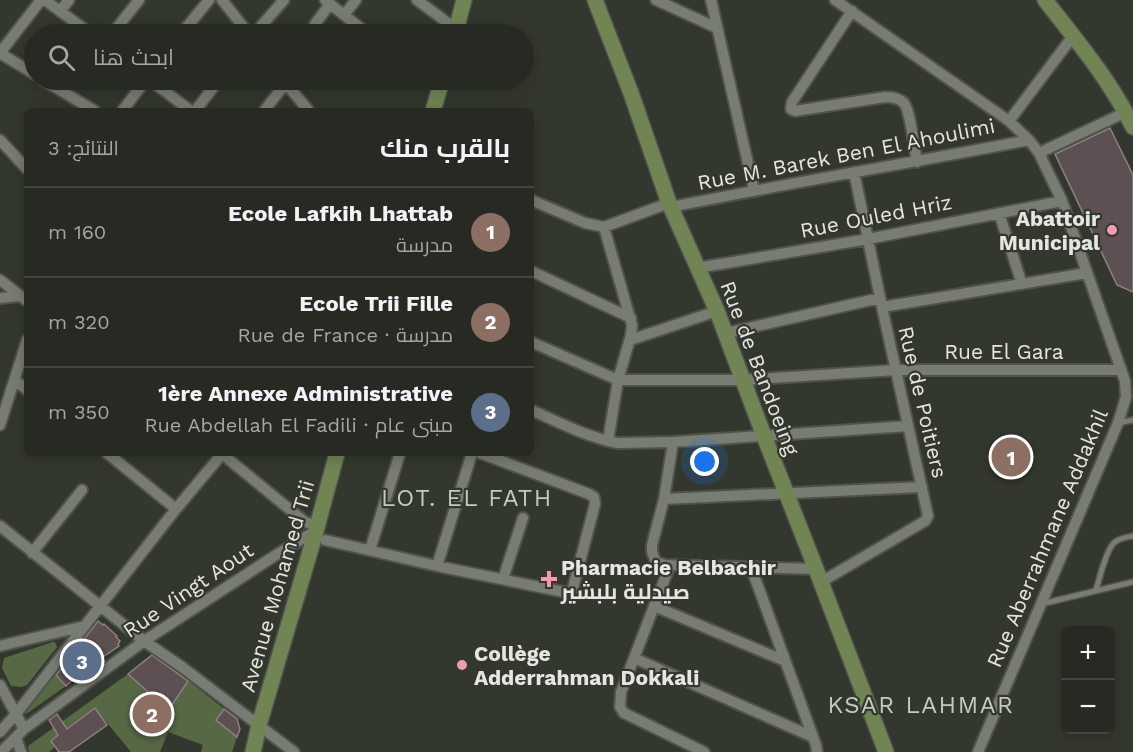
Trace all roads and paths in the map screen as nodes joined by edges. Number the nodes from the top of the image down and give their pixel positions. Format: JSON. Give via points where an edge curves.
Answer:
{"nodes":[{"id":1,"x":43,"y":0,"type":"edge"},
{"id":2,"x":69,"y":0,"type":"edge"},
{"id":3,"x":139,"y":0,"type":"edge"},
{"id":4,"x":208,"y":0,"type":"edge"},
{"id":5,"x":222,"y":0,"type":"edge"},
{"id":6,"x":284,"y":0,"type":"edge"},
{"id":7,"x":356,"y":0,"type":"edge"},
{"id":8,"x":417,"y":0,"type":"edge"},
{"id":9,"x":464,"y":0,"type":"edge"},
{"id":10,"x":595,"y":0,"type":"edge"},
{"id":11,"x":656,"y":0,"type":"edge"},
{"id":12,"x":711,"y":0,"type":"edge"},
{"id":13,"x":835,"y":0,"type":"edge"},
{"id":14,"x":1046,"y":0,"type":"edge"},
{"id":15,"x":328,"y":2,"type":"edge"},
{"id":16,"x":60,"y":11,"type":"junction"},
{"id":17,"x":852,"y":11,"type":"junction"},
{"id":18,"x":345,"y":15,"type":"junction"},
{"id":19,"x":78,"y":24,"type":"edge"},
{"id":20,"x":120,"y":24,"type":"edge"},
{"id":21,"x":189,"y":24,"type":"edge"},
{"id":22,"x":242,"y":24,"type":"edge"},
{"id":23,"x":261,"y":24,"type":"edge"},
{"id":24,"x":315,"y":24,"type":"edge"},
{"id":25,"x":356,"y":24,"type":"edge"},
{"id":26,"x":446,"y":24,"type":"edge"},
{"id":27,"x":457,"y":24,"type":"edge"},
{"id":28,"x":717,"y":28,"type":"junction"},
{"id":29,"x":1073,"y":36,"type":"junction"},
{"id":30,"x":0,"y":53,"type":"edge"},
{"id":31,"x":24,"y":68,"type":"edge"},
{"id":32,"x":60,"y":90,"type":"edge"},
{"id":33,"x":140,"y":90,"type":"edge"},
{"id":34,"x":162,"y":90,"type":"edge"},
{"id":35,"x":211,"y":90,"type":"edge"},
{"id":36,"x":278,"y":90,"type":"edge"},
{"id":37,"x":292,"y":90,"type":"edge"},
{"id":38,"x":439,"y":90,"type":"edge"},
{"id":39,"x":90,"y":108,"type":"edge"},
{"id":40,"x":125,"y":108,"type":"edge"},
{"id":41,"x":186,"y":108,"type":"edge"},
{"id":42,"x":197,"y":108,"type":"edge"},
{"id":43,"x":266,"y":108,"type":"edge"},
{"id":44,"x":306,"y":108,"type":"edge"},
{"id":45,"x":435,"y":108,"type":"edge"},
{"id":46,"x":1126,"y":112,"type":"junction"},
{"id":47,"x":1009,"y":121,"type":"junction"},
{"id":48,"x":1133,"y":127,"type":"edge"},
{"id":49,"x":0,"y":140,"type":"edge"},
{"id":50,"x":1029,"y":140,"type":"junction"},
{"id":51,"x":1039,"y":153,"type":"junction"},
{"id":52,"x":917,"y":162,"type":"junction"},
{"id":53,"x":24,"y":166,"type":"edge"},
{"id":54,"x":854,"y":172,"type":"junction"},
{"id":55,"x":754,"y":190,"type":"junction"},
{"id":56,"x":534,"y":201,"type":"edge"},
{"id":57,"x":1062,"y":201,"type":"junction"},
{"id":58,"x":670,"y":205,"type":"junction"},
{"id":59,"x":999,"y":213,"type":"junction"},
{"id":60,"x":604,"y":227,"type":"junction"},
{"id":61,"x":868,"y":239,"type":"junction"},
{"id":62,"x":697,"y":268,"type":"junction"},
{"id":63,"x":534,"y":272,"type":"edge"},
{"id":64,"x":1088,"y":273,"type":"junction"},
{"id":65,"x":0,"y":280,"type":"edge"},
{"id":66,"x":1022,"y":284,"type":"junction"},
{"id":67,"x":0,"y":298,"type":"edge"},
{"id":68,"x":23,"y":298,"type":"edge"},
{"id":69,"x":881,"y":302,"type":"junction"},
{"id":70,"x":717,"y":311,"type":"junction"},
{"id":71,"x":631,"y":318,"type":"junction"},
{"id":72,"x":726,"y":333,"type":"junction"},
{"id":73,"x":630,"y":340,"type":"junction"},
{"id":74,"x":534,"y":343,"type":"edge"},
{"id":75,"x":24,"y":350,"type":"edge"},
{"id":76,"x":896,"y":370,"type":"junction"},
{"id":77,"x":1121,"y":370,"type":"junction"},
{"id":78,"x":15,"y":380,"type":"junction"},
{"id":79,"x":618,"y":380,"type":"junction"},
{"id":80,"x":743,"y":380,"type":"junction"},
{"id":81,"x":24,"y":388,"type":"edge"},
{"id":82,"x":2,"y":411,"type":"edge"},
{"id":83,"x":534,"y":411,"type":"edge"},
{"id":84,"x":1133,"y":420,"type":"edge"},
{"id":85,"x":1118,"y":423,"type":"junction"},
{"id":86,"x":0,"y":425,"type":"edge"},
{"id":87,"x":908,"y":426,"type":"junction"},
{"id":88,"x":764,"y":436,"type":"junction"},
{"id":89,"x":608,"y":441,"type":"junction"},
{"id":90,"x":673,"y":442,"type":"junction"},
{"id":91,"x":110,"y":456,"type":"edge"},
{"id":92,"x":224,"y":456,"type":"edge"},
{"id":93,"x":228,"y":456,"type":"edge"},
{"id":94,"x":336,"y":456,"type":"edge"},
{"id":95,"x":399,"y":456,"type":"edge"},
{"id":96,"x":471,"y":456,"type":"edge"},
{"id":97,"x":488,"y":456,"type":"edge"},
{"id":98,"x":922,"y":487,"type":"junction"},
{"id":99,"x":82,"y":490,"type":"dead end"},
{"id":100,"x":786,"y":494,"type":"junction"},
{"id":101,"x":664,"y":499,"type":"junction"},
{"id":102,"x":176,"y":509,"type":"junction"},
{"id":103,"x":523,"y":518,"type":"dead end"},
{"id":104,"x":0,"y":526,"type":"edge"},
{"id":105,"x":319,"y":532,"type":"junction"},
{"id":106,"x":1133,"y":536,"type":"edge"},
{"id":107,"x":370,"y":550,"type":"junction"},
{"id":108,"x":32,"y":553,"type":"junction"},
{"id":109,"x":670,"y":565,"type":"junction"},
{"id":110,"x":437,"y":566,"type":"junction"},
{"id":111,"x":751,"y":567,"type":"junction"},
{"id":112,"x":819,"y":575,"type":"junction"},
{"id":113,"x":503,"y":579,"type":"junction"},
{"id":114,"x":1133,"y":582,"type":"edge"},
{"id":115,"x":1096,"y":590,"type":"junction"},
{"id":116,"x":1041,"y":604,"type":"junction"},
{"id":117,"x":100,"y":606,"type":"junction"},
{"id":118,"x":654,"y":606,"type":"junction"},
{"id":119,"x":85,"y":626,"type":"junction"},
{"id":120,"x":144,"y":642,"type":"junction"},
{"id":121,"x":0,"y":646,"type":"edge"},
{"id":122,"x":634,"y":658,"type":"junction"},
{"id":123,"x":785,"y":661,"type":"junction"},
{"id":124,"x":0,"y":685,"type":"edge"},
{"id":125,"x":16,"y":714,"type":"junction"},
{"id":126,"x":258,"y":728,"type":"junction"},
{"id":127,"x":24,"y":729,"type":"junction"},
{"id":128,"x":0,"y":732,"type":"edge"},
{"id":129,"x":813,"y":737,"type":"junction"},
{"id":130,"x":16,"y":738,"type":"junction"},
{"id":131,"x":1,"y":752,"type":"edge"},
{"id":132,"x":21,"y":752,"type":"edge"},
{"id":133,"x":251,"y":752,"type":"edge"},
{"id":134,"x":294,"y":752,"type":"edge"},
{"id":135,"x":704,"y":752,"type":"edge"},
{"id":136,"x":817,"y":752,"type":"edge"},
{"id":137,"x":886,"y":752,"type":"edge"},
{"id":138,"x":978,"y":752,"type":"edge"}],
"edges":[{"from":1,"to":16,"type":"street"},
{"from":1,"to":30,"type":"street"},
{"from":2,"to":16,"type":"street"},
{"from":3,"to":20,"type":"street"},
{"from":4,"to":21,"type":"street"},
{"from":5,"to":22,"type":"street"},
{"from":6,"to":23,"type":"street"},
{"from":7,"to":18,"type":"street"},
{"from":8,"to":26,"type":"street"},
{"from":9,"to":27,"type":"street"},
{"from":10,"to":58,"type":"street","name":"Rue de Bandoeing"},
{"from":11,"to":28,"type":"street"},
{"from":12,"to":28,"type":"street"},
{"from":13,"to":17,"type":"street","name":"Rue Aberrahmane Addakhil"},
{"from":14,"to":29,"type":"street"},
{"from":15,"to":18,"type":"street"},
{"from":15,"to":24,"type":"street"},
{"from":16,"to":19,"type":"street"},
{"from":17,"to":47,"type":"street","name":"Rue Aberrahmane Addakhil"},
{"from":17,"to":52,"type":"street","via":[[791,109],[894,98],[904,104],[908,113]]},
{"from":18,"to":25,"type":"street"},
{"from":28,"to":55,"type":"street"},
{"from":29,"to":46,"type":"street"},
{"from":29,"to":47,"type":"street"},
{"from":30,"to":31,"type":"street"},
{"from":32,"to":39,"type":"street"},
{"from":33,"to":40,"type":"street"},
{"from":34,"to":41,"type":"street"},
{"from":35,"to":42,"type":"street"},
{"from":36,"to":43,"type":"street"},
{"from":37,"to":44,"type":"street"},
{"from":38,"to":45,"type":"street"},
{"from":46,"to":48,"type":"street"},
{"from":46,"to":51,"type":"street"},
{"from":47,"to":50,"type":"street","name":"Rue Aberrahmane Addakhil"},
{"from":49,"to":53,"type":"street"},
{"from":50,"to":51,"type":"street","name":"Rue Aberrahmane Addakhil"},
{"from":50,"to":52,"type":"street","name":"Rue M. Barek Ben El Ahoulimi"},
{"from":51,"to":57,"type":"street","name":"Rue Aberrahmane Addakhil"},
{"from":52,"to":54,"type":"street","name":"Rue M. Barek Ben El Ahoulimi"},
{"from":54,"to":55,"type":"street","name":"Rue M. Barek Ben El Ahoulimi"},
{"from":54,"to":61,"type":"street","name":"Rue de Poitiers"},
{"from":55,"to":58,"type":"street","name":"Rue M. Barek Ben El Ahoulimi"},
{"from":56,"to":60,"type":"street"},
{"from":57,"to":59,"type":"street","name":"Rue Ouled Hriz"},
{"from":57,"to":64,"type":"street","name":"Rue Aberrahmane Addakhil"},
{"from":58,"to":60,"type":"street","name":"Rue M. Barek Ben El Ahoulimi"},
{"from":58,"to":62,"type":"street","name":"Rue de Bandoeing"},
{"from":59,"to":61,"type":"street","name":"Rue Ouled Hriz"},
{"from":59,"to":66,"type":"street"},
{"from":60,"to":71,"type":"street"},
{"from":61,"to":62,"type":"street","name":"Rue Ouled Hriz"},
{"from":61,"to":69,"type":"street","name":"Rue de Poitiers"},
{"from":62,"to":70,"type":"street","name":"Rue de Bandoeing"},
{"from":63,"to":71,"type":"street"},
{"from":64,"to":66,"type":"street"},
{"from":64,"to":77,"type":"street","name":"Rue Aberrahmane Addakhil"},
{"from":65,"to":68,"type":"street"},
{"from":66,"to":69,"type":"street"},
{"from":67,"to":68,"type":"street"},
{"from":69,"to":72,"type":"street"},
{"from":69,"to":76,"type":"street","name":"Rue de Poitiers"},
{"from":70,"to":72,"type":"street","name":"Rue de Bandoeing"},
{"from":70,"to":73,"type":"street"},
{"from":71,"to":73,"type":"street"},
{"from":72,"to":80,"type":"street","name":"Rue de Bandoeing"},
{"from":73,"to":79,"type":"street"},
{"from":74,"to":79,"type":"street"},
{"from":75,"to":78,"type":"street"},
{"from":76,"to":77,"type":"street","name":"Rue El Gara"},
{"from":76,"to":80,"type":"street","name":"Rue El Gara"},
{"from":76,"to":87,"type":"street","name":"Rue de Poitiers"},
{"from":77,"to":85,"type":"street","name":"Rue Aberrahmane Addakhil","via":[[1125,397]]},
{"from":78,"to":81,"type":"street"},
{"from":78,"to":82,"type":"street"},
{"from":79,"to":80,"type":"street","name":"Rue El Gara"},
{"from":79,"to":89,"type":"street"},
{"from":80,"to":88,"type":"street","name":"Rue de Bandoeing"},
{"from":82,"to":86,"type":"street"},
{"from":83,"to":89,"type":"street"},
{"from":84,"to":85,"type":"lane"},
{"from":85,"to":116,"type":"street","name":"Rue Aberrahmane Addakhil"},
{"from":87,"to":88,"type":"street"},
{"from":87,"to":98,"type":"street","name":"Rue de Poitiers"},
{"from":88,"to":90,"type":"street"},
{"from":88,"to":100,"type":"street","name":"Rue de Bandoeing"},
{"from":89,"to":90,"type":"street"},
{"from":90,"to":101,"type":"street"},
{"from":91,"to":102,"type":"street"},
{"from":92,"to":102,"type":"street"},
{"from":93,"to":105,"type":"street"},
{"from":94,"to":105,"type":"street","name":"Avenue Mohamed Trii"},
{"from":95,"to":107,"type":"street"},
{"from":96,"to":110,"type":"street"},
{"from":97,"to":113,"type":"street","via":[[589,494],[595,504],[572,592]]},
{"from":98,"to":100,"type":"street"},
{"from":98,"to":112,"type":"street","name":"Rue de Poitiers","via":[[926,520]]},
{"from":99,"to":108,"type":"street"},
{"from":100,"to":101,"type":"street"},
{"from":100,"to":112,"type":"street","name":"Rue de Bandoeing"},
{"from":101,"to":109,"type":"street","via":[[651,552],[656,562]]},
{"from":102,"to":117,"type":"street"},
{"from":103,"to":113,"type":"street"},
{"from":104,"to":108,"type":"street"},
{"from":105,"to":107,"type":"street"},
{"from":105,"to":120,"type":"street","name":"Rue Vingt Aout","via":[[276,555]]},
{"from":105,"to":126,"type":"street","name":"Avenue Mohamed Trii"},
{"from":106,"to":115,"type":"lane","via":[[1111,546]]},
{"from":107,"to":110,"type":"street"},
{"from":108,"to":117,"type":"street"},
{"from":109,"to":111,"type":"street"},
{"from":109,"to":118,"type":"street"},
{"from":110,"to":113,"type":"street"},
{"from":111,"to":112,"type":"street"},
{"from":111,"to":123,"type":"street"},
{"from":112,"to":137,"type":"street","name":"Rue de Bandoeing"},
{"from":114,"to":115,"type":"lane"},
{"from":115,"to":116,"type":"lane"},
{"from":116,"to":138,"type":"street","name":"Rue Aberrahmane Addakhil"},
{"from":117,"to":119,"type":"street"},
{"from":117,"to":120,"type":"street"},
{"from":118,"to":122,"type":"street"},
{"from":118,"to":123,"type":"street"},
{"from":119,"to":121,"type":"street"},
{"from":119,"to":125,"type":"street"},
{"from":120,"to":126,"type":"street"},
{"from":120,"to":127,"type":"street","name":"Rue Vingt Aout"},
{"from":122,"to":129,"type":"street"},
{"from":122,"to":135,"type":"street","via":[[619,701],[624,713]]},
{"from":123,"to":129,"type":"street"},
{"from":124,"to":125,"type":"street"},
{"from":125,"to":127,"type":"street"},
{"from":125,"to":128,"type":"street"},
{"from":126,"to":133,"type":"street","name":"Avenue Mohamed Trii"},
{"from":126,"to":134,"type":"street"},
{"from":127,"to":130,"type":"street","name":"Rue Vingt Aout"},
{"from":129,"to":136,"type":"street"},
{"from":130,"to":131,"type":"street","name":"Rue Vingt Aout"},
{"from":130,"to":132,"type":"street"}]}
